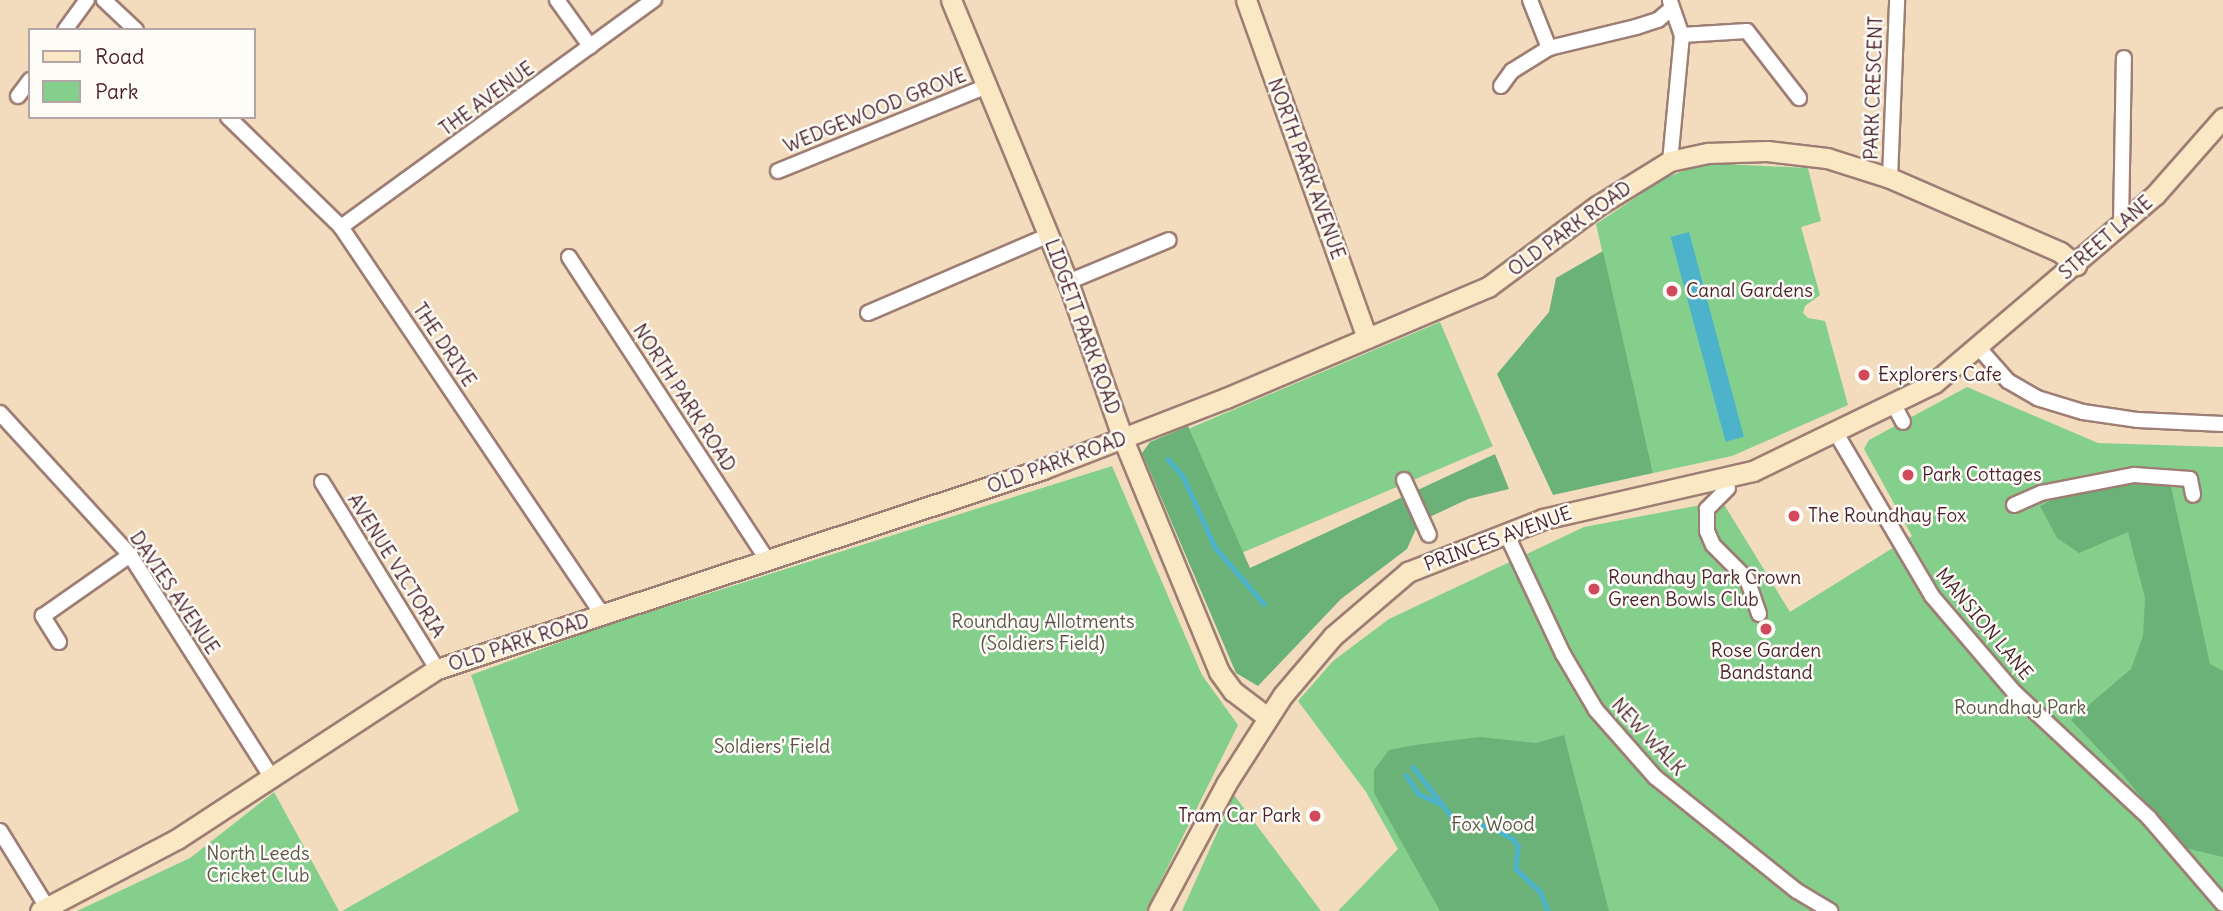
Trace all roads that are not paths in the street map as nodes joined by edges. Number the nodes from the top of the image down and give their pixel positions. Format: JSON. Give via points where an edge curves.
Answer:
{"nodes":[{"id":1,"x":87,"y":0,"type":"edge"},
{"id":2,"x":104,"y":0,"type":"edge"},
{"id":3,"x":557,"y":0,"type":"edge"},
{"id":4,"x":654,"y":0,"type":"edge"},
{"id":5,"x":951,"y":0,"type":"edge"},
{"id":6,"x":1246,"y":0,"type":"edge"},
{"id":7,"x":1530,"y":0,"type":"edge"},
{"id":8,"x":1897,"y":0,"type":"edge"},
{"id":9,"x":1671,"y":4,"type":"edge"},
{"id":10,"x":66,"y":28,"type":"edge"},
{"id":11,"x":134,"y":28,"type":"edge"},
{"id":12,"x":1682,"y":35,"type":"junction"},
{"id":13,"x":590,"y":46,"type":"junction"},
{"id":14,"x":1549,"y":48,"type":"junction"},
{"id":15,"x":2124,"y":58,"type":"dead end"},
{"id":16,"x":28,"y":83,"type":"edge"},
{"id":17,"x":987,"y":86,"type":"junction"},
{"id":18,"x":1501,"y":86,"type":"dead end"},
{"id":19,"x":18,"y":96,"type":"dead end"},
{"id":20,"x":1799,"y":98,"type":"dead end"},
{"id":21,"x":2223,"y":118,"type":"edge"},
{"id":22,"x":230,"y":119,"type":"edge"},
{"id":23,"x":1670,"y":161,"type":"junction"},
{"id":24,"x":778,"y":171,"type":"dead end"},
{"id":25,"x":1890,"y":178,"type":"junction"},
{"id":26,"x":2121,"y":225,"type":"junction"},
{"id":27,"x":341,"y":227,"type":"junction"},
{"id":28,"x":1049,"y":235,"type":"junction"},
{"id":29,"x":1169,"y":240,"type":"dead end"},
{"id":30,"x":569,"y":257,"type":"dead end"},
{"id":31,"x":2076,"y":265,"type":"junction"},
{"id":32,"x":1068,"y":282,"type":"junction"},
{"id":33,"x":868,"y":313,"type":"dead end"},
{"id":34,"x":1367,"y":338,"type":"junction"},
{"id":35,"x":1979,"y":348,"type":"junction"},
{"id":36,"x":0,"y":413,"type":"edge"},
{"id":37,"x":2223,"y":424,"type":"edge"},
{"id":38,"x":1836,"y":433,"type":"junction"},
{"id":39,"x":1123,"y":439,"type":"junction"},
{"id":40,"x":1404,"y":480,"type":"dead end"},
{"id":41,"x":321,"y":482,"type":"dead end"},
{"id":42,"x":1728,"y":488,"type":"dead end"},
{"id":43,"x":2193,"y":495,"type":"dead end"},
{"id":44,"x":2014,"y":505,"type":"dead end"},
{"id":45,"x":1506,"y":533,"type":"junction"},
{"id":46,"x":1429,"y":535,"type":"dead end"},
{"id":47,"x":130,"y":555,"type":"junction"},
{"id":48,"x":767,"y":560,"type":"junction"},
{"id":49,"x":1759,"y":614,"type":"dead end"},
{"id":50,"x":603,"y":616,"type":"junction"},
{"id":51,"x":59,"y":642,"type":"dead end"},
{"id":52,"x":438,"y":669,"type":"junction"},
{"id":53,"x":1267,"y":717,"type":"junction"},
{"id":54,"x":271,"y":776,"type":"junction"},
{"id":55,"x":0,"y":831,"type":"edge"},
{"id":56,"x":2223,"y":904,"type":"edge"},
{"id":57,"x":44,"y":909,"type":"edge"},
{"id":58,"x":1158,"y":911,"type":"edge"},
{"id":59,"x":1830,"y":911,"type":"edge"}],
"edges":[{"from":1,"to":10,"type":"street"},
{"from":2,"to":11,"type":"street"},
{"from":3,"to":13,"type":"street"},
{"from":4,"to":13,"type":"street","name":"THE AVENUE"},
{"from":5,"to":17,"type":"street","name":"LIDGETT PARK ROAD"},
{"from":6,"to":34,"type":"street","name":"NORTH PARK AVENUE"},
{"from":7,"to":14,"type":"street"},
{"from":8,"to":25,"type":"street","name":"PARK CRESCENT"},
{"from":9,"to":12,"type":"street"},
{"from":9,"to":14,"type":"street","via":[[1658,20]]},
{"from":12,"to":20,"type":"street","via":[[1747,32]]},
{"from":12,"to":23,"type":"street"},
{"from":13,"to":27,"type":"street","name":"THE AVENUE"},
{"from":14,"to":18,"type":"street","via":[[1512,71]]},
{"from":15,"to":26,"type":"street"},
{"from":16,"to":19,"type":"street"},
{"from":17,"to":24,"type":"street","name":"WEDGEWOOD GROVE"},
{"from":17,"to":28,"type":"street","name":"LIDGETT PARK ROAD"},
{"from":21,"to":26,"type":"street","name":"STREET LANE","via":[[2155,195]]},
{"from":22,"to":27,"type":"street","name":"THE DRIVE"},
{"from":23,"to":25,"type":"street","name":"OLD PARK ROAD","via":[[1708,152],[1767,151],[1827,158]]},
{"from":23,"to":34,"type":"street","name":"OLD PARK ROAD","via":[[1597,206],[1488,287]]},
{"from":25,"to":31,"type":"street","name":"OLD PARK ROAD","via":[[2060,252]]},
{"from":26,"to":31,"type":"street","name":"STREET LANE"},
{"from":27,"to":50,"type":"street","name":"THE DRIVE"},
{"from":28,"to":32,"type":"street","name":"LIDGETT PARK ROAD"},
{"from":28,"to":33,"type":"street"},
{"from":29,"to":32,"type":"street"},
{"from":30,"to":48,"type":"street","name":"NORTH PARK ROAD"},
{"from":31,"to":35,"type":"street","name":"STREET LANE"},
{"from":32,"to":39,"type":"street","name":"LIDGETT PARK ROAD"},
{"from":34,"to":39,"type":"street","name":"OLD PARK ROAD"},
{"from":35,"to":37,"type":"street","via":[[2008,381],[2036,398],[2083,412],[2138,420]]},
{"from":35,"to":38,"type":"street","name":"PRINCES AVENUE","via":[[1898,414]]},
{"from":36,"to":47,"type":"street","name":"DAVIES AVENUE"},
{"from":38,"to":45,"type":"street","name":"PRINCES AVENUE","via":[[1753,471],[1543,519]]},
{"from":38,"to":56,"type":"street","name":"MANSION LANE","via":[[1932,596],[2014,692],[2149,818]]},
{"from":39,"to":48,"type":"street","name":"OLD PARK ROAD"},
{"from":39,"to":53,"type":"street","name":"LIDGETT PARK ROAD","via":[[1219,672],[1233,691]]},
{"from":40,"to":46,"type":"street"},
{"from":41,"to":52,"type":"street","name":"AVENUE VICTORIA"},
{"from":42,"to":49,"type":"street","via":[[1707,509],[1707,531],[1713,545],[1747,579]]},
{"from":43,"to":44,"type":"street","via":[[2190,479],[2142,474],[2041,493]]},
{"from":45,"to":53,"type":"street","name":"PRINCES AVENUE","via":[[1408,572],[1333,636]]},
{"from":45,"to":59,"type":"street","name":"NEW WALK","via":[[1563,654],[1596,710],[1655,777],[1797,891]]},
{"from":47,"to":51,"type":"street","via":[[43,616]]},
{"from":47,"to":54,"type":"street","name":"DAVIES AVENUE"},
{"from":48,"to":50,"type":"street","name":"OLD PARK ROAD"},
{"from":50,"to":52,"type":"street","name":"OLD PARK ROAD"},
{"from":52,"to":54,"type":"street","name":"OLD PARK ROAD"},
{"from":53,"to":58,"type":"street","name":"PRINCES AVENUE"},
{"from":54,"to":57,"type":"street","name":"OLD PARK ROAD","via":[[177,839]]},
{"from":55,"to":57,"type":"street"}]}
